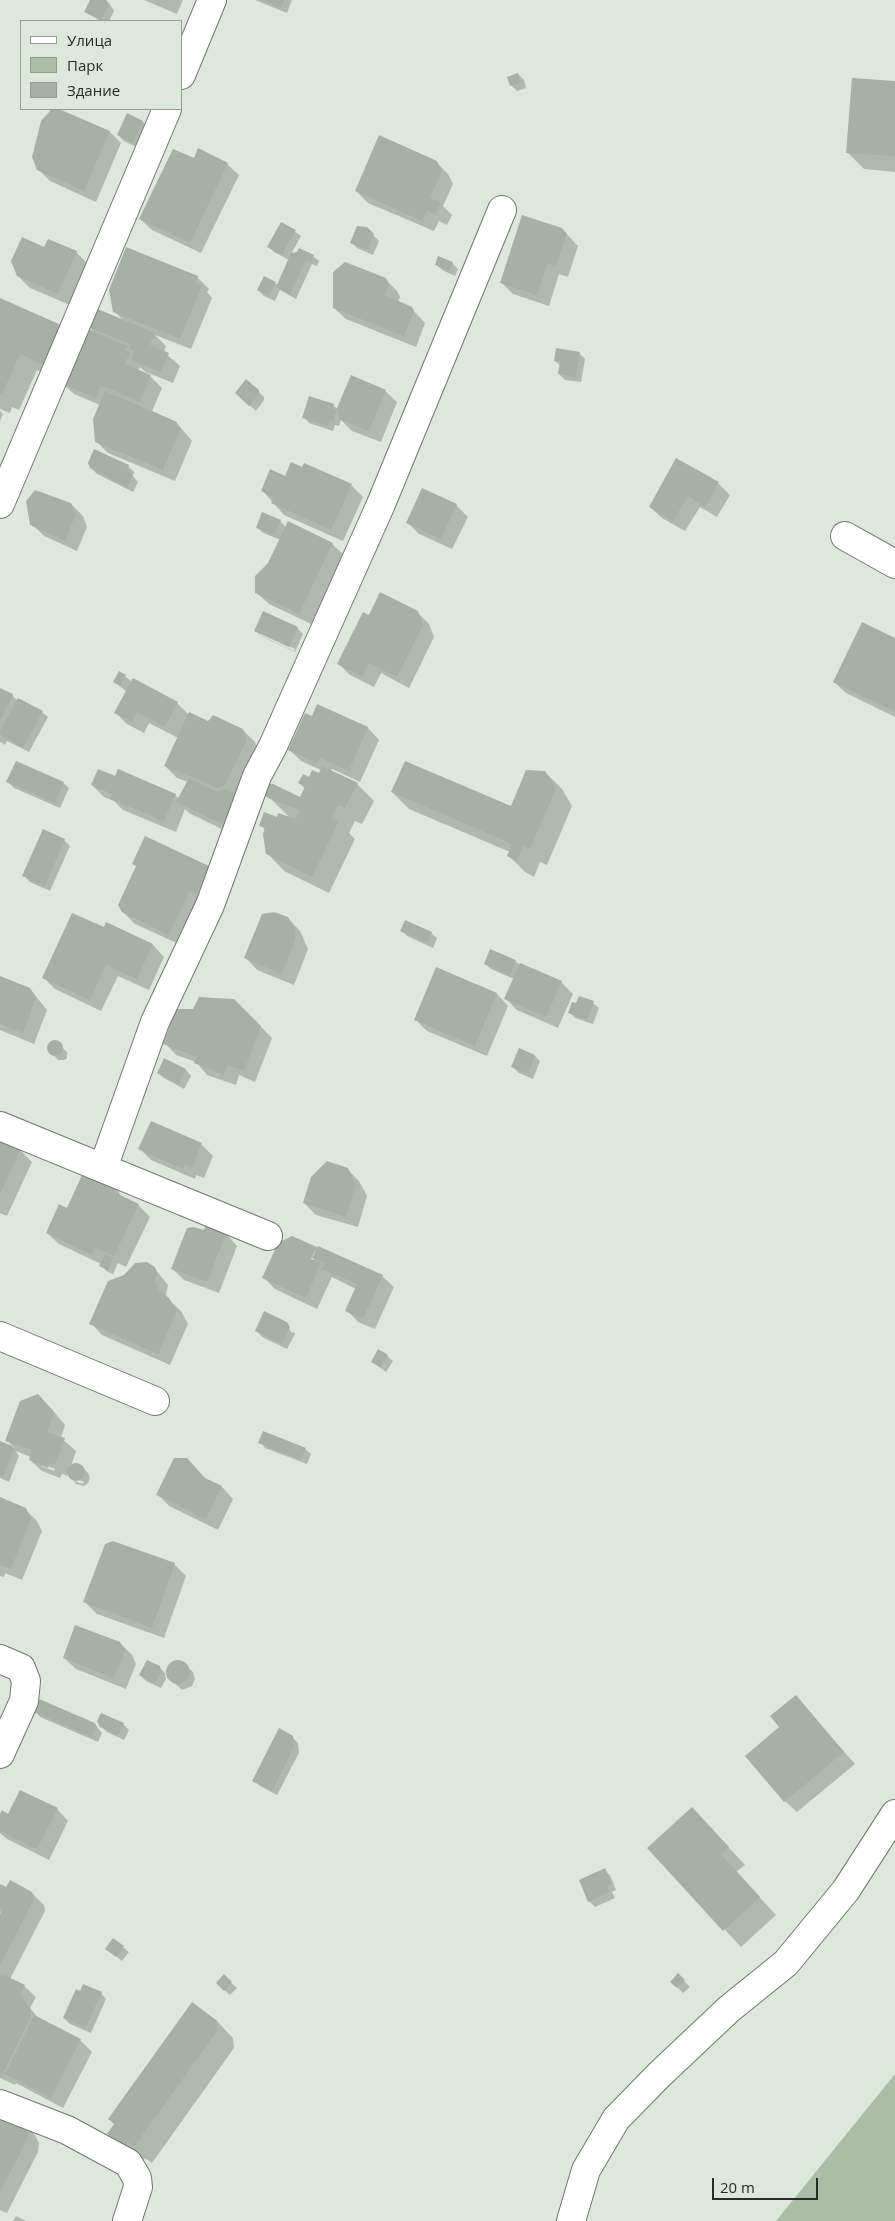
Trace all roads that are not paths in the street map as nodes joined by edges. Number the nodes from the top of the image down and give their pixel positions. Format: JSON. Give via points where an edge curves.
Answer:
{"nodes":[{"id":1,"x":212,"y":0,"type":"edge"},
{"id":2,"x":182,"y":73,"type":"edge"},
{"id":3,"x":167,"y":110,"type":"edge"},
{"id":4,"x":502,"y":210,"type":"dead end"},
{"id":5,"x":0,"y":504,"type":"edge"},
{"id":6,"x":845,"y":536,"type":"dead end"},
{"id":7,"x":895,"y":564,"type":"edge"},
{"id":8,"x":0,"y":1126,"type":"edge"},
{"id":9,"x":103,"y":1168,"type":"junction"},
{"id":10,"x":268,"y":1236,"type":"dead end"},
{"id":11,"x":0,"y":1336,"type":"edge"},
{"id":12,"x":155,"y":1401,"type":"dead end"},
{"id":13,"x":0,"y":1659,"type":"edge"},
{"id":14,"x":0,"y":1754,"type":"edge"},
{"id":15,"x":895,"y":1814,"type":"edge"},
{"id":16,"x":0,"y":2104,"type":"edge"},
{"id":17,"x":127,"y":2221,"type":"edge"},
{"id":18,"x":571,"y":2221,"type":"edge"}],
"edges":[{"from":1,"to":2,"type":"street"},
{"from":3,"to":5,"type":"street"},
{"from":4,"to":9,"type":"street","via":[[381,504],[257,776],[210,905],[156,1022]]},
{"from":6,"to":7,"type":"street"},
{"from":8,"to":9,"type":"street"},
{"from":9,"to":10,"type":"street"},
{"from":11,"to":12,"type":"street"},
{"from":13,"to":14,"type":"street","via":[[21,1668],[26,1681],[24,1701]]},
{"from":15,"to":18,"type":"street","via":[[846,1890],[786,1963],[722,2016],[616,2119],[586,2170]]},
{"from":16,"to":17,"type":"street","via":[[67,2130],[128,2163],[137,2178],[138,2187]]}]}
